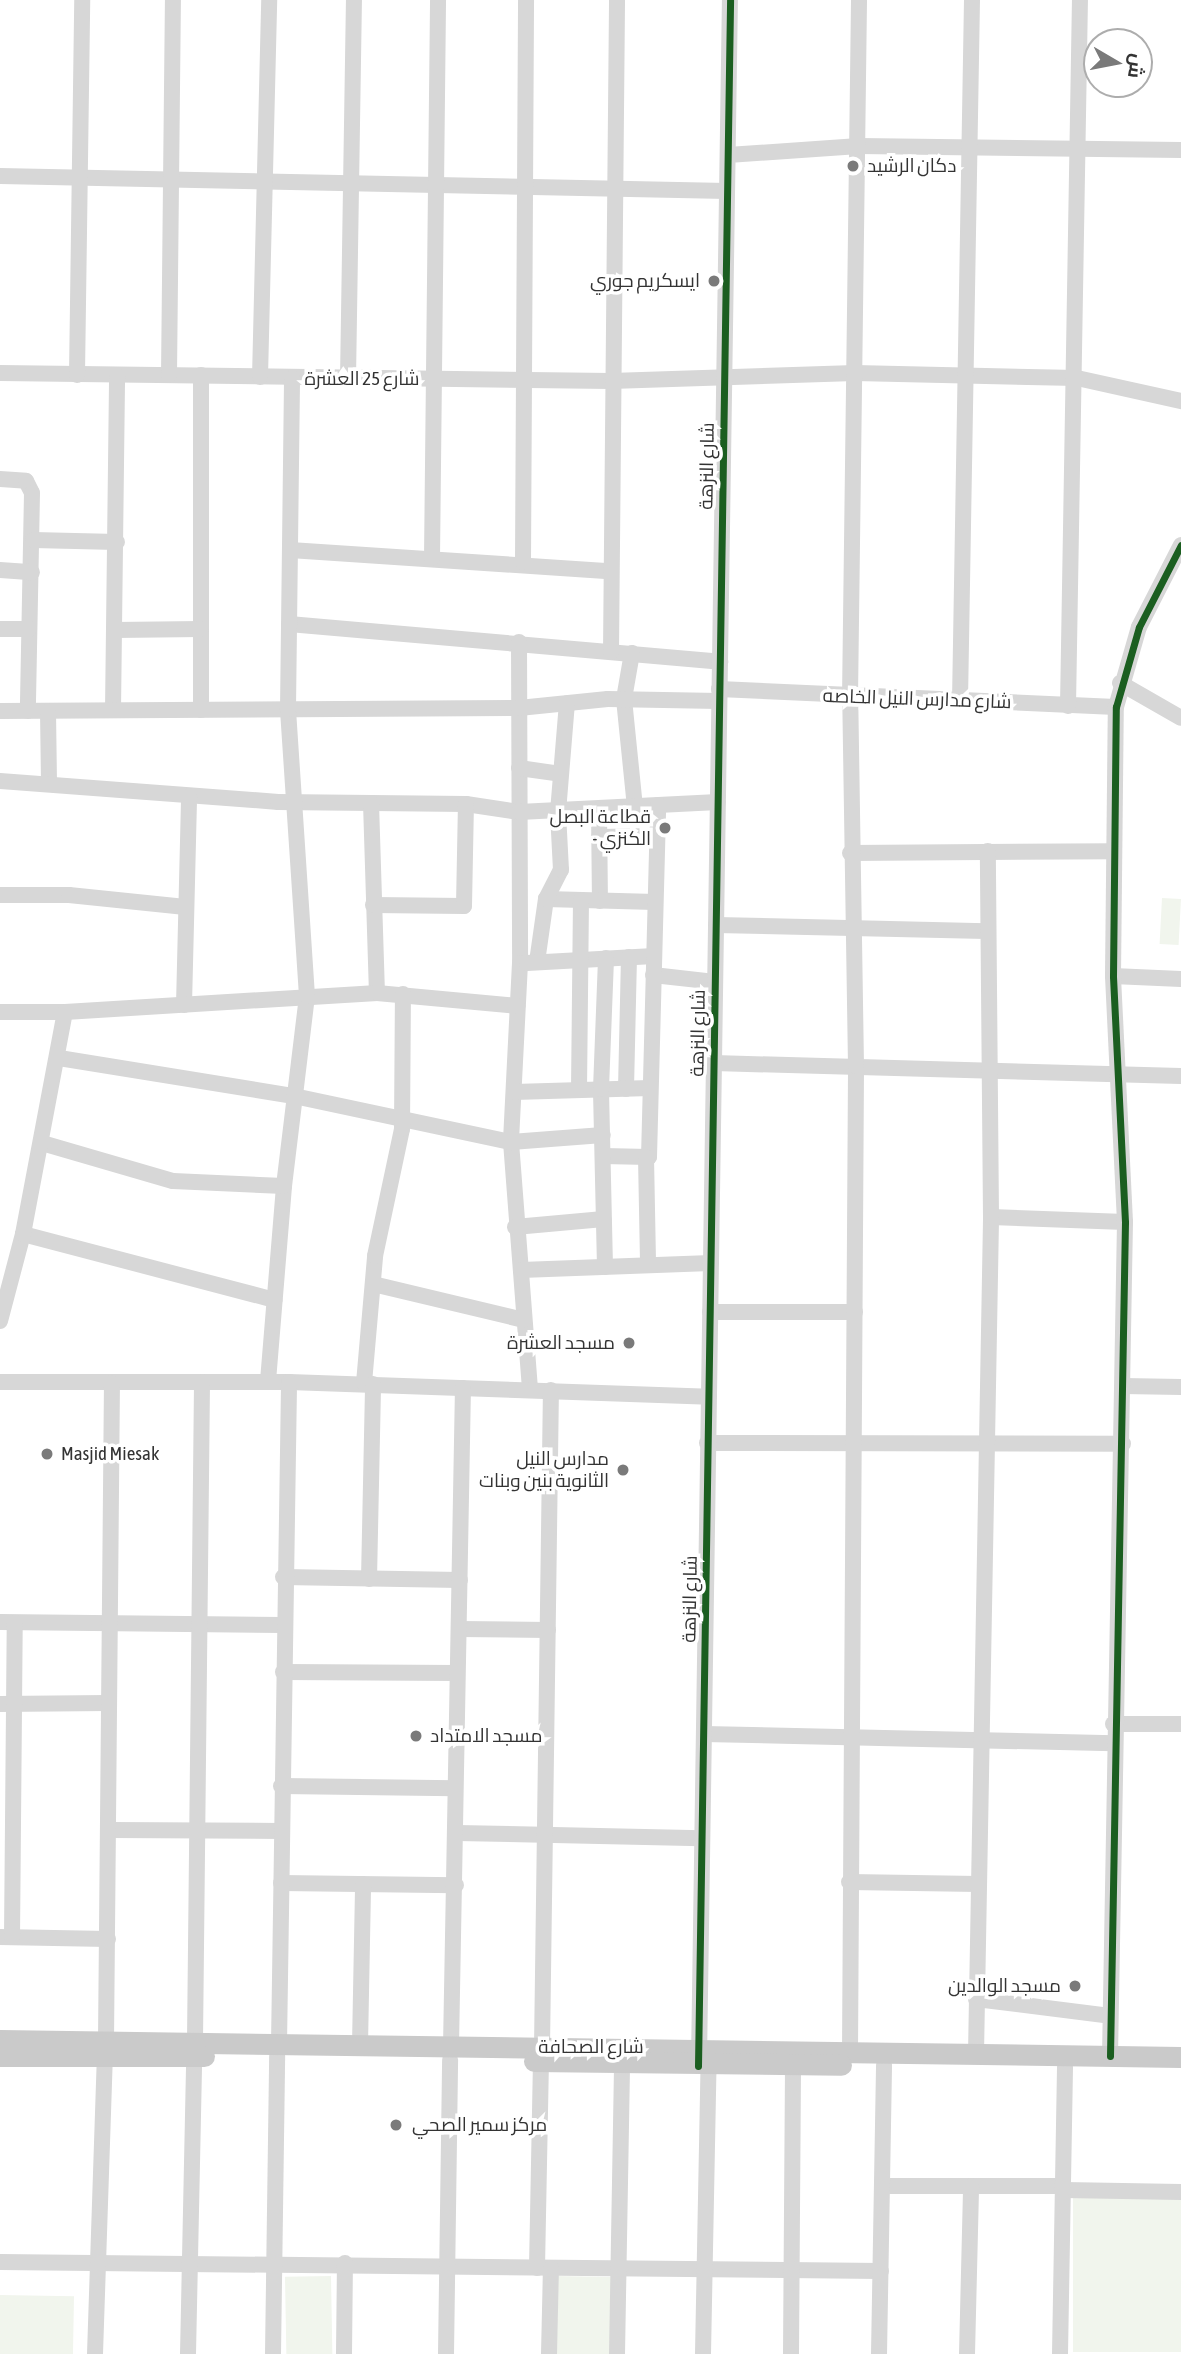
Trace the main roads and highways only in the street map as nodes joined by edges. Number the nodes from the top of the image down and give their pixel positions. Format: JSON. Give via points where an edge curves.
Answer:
{"nodes":[{"id":1,"x":0,"y":2040,"type":"edge"},
{"id":2,"x":106,"y":2049,"type":"junction"},
{"id":3,"x":278,"y":2050,"type":"junction"},
{"id":4,"x":450,"y":2054,"type":"junction"},
{"id":5,"x":541,"y":2054,"type":"junction"},
{"id":6,"x":0,"y":2056,"type":"edge"},
{"id":7,"x":704,"y":2057,"type":"junction"},
{"id":8,"x":1181,"y":2057,"type":"edge"},
{"id":9,"x":1181,"y":2069,"type":"edge"}],
"edges":[{"from":1,"to":2,"type":"main road","name":"شارع الصحافة"},
{"from":2,"to":3,"type":"main road","name":"شارع الصحافة"},
{"from":2,"to":6,"type":"main road","name":"شارع الصحافة"},
{"from":3,"to":4,"type":"main road","name":"شارع الصحافة"},
{"from":3,"to":4,"type":"main road","name":"شارع الصحافة","via":[[360,2045]]},
{"from":4,"to":5,"type":"main road","name":"شارع الصحافة"},
{"from":5,"to":7,"type":"main road","name":"شارع الصحافة"},
{"from":5,"to":7,"type":"main road","name":"شارع الصحافة","via":[[622,2064]]},
{"from":7,"to":8,"type":"main road","name":"شارع الصحافة","via":[[850,2052]]},
{"from":7,"to":9,"type":"main road","name":"شارع الصحافة","via":[[793,2065]]}]}
